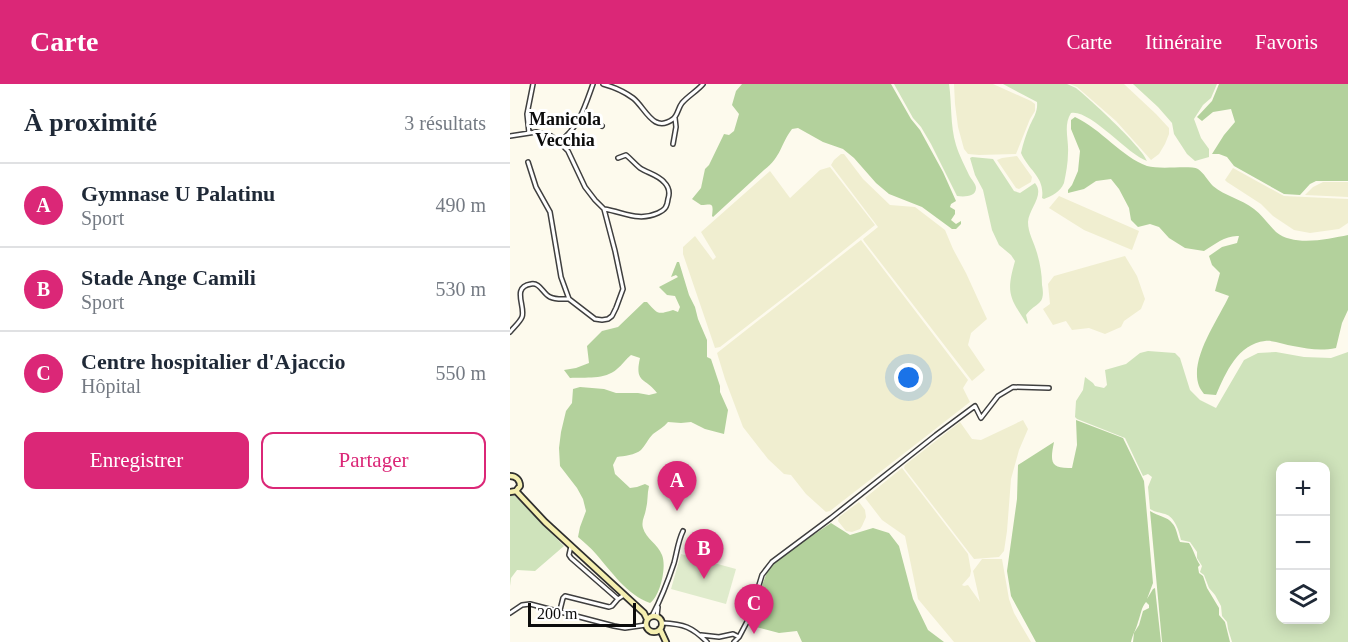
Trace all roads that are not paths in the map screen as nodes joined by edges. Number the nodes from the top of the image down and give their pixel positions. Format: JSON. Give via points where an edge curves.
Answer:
{"nodes":[{"id":1,"x":533,"y":84,"type":"edge"},
{"id":2,"x":593,"y":84,"type":"edge"},
{"id":3,"x":603,"y":84,"type":"edge"},
{"id":4,"x":703,"y":84,"type":"edge"},
{"id":5,"x":583,"y":113,"type":"junction"},
{"id":6,"x":675,"y":118,"type":"junction"},
{"id":7,"x":602,"y":126,"type":"dead end"},
{"id":8,"x":529,"y":133,"type":"junction"},
{"id":9,"x":510,"y":136,"type":"edge"},
{"id":10,"x":559,"y":142,"type":"junction"},
{"id":11,"x":672,"y":144,"type":"dead end"},
{"id":12,"x":618,"y":158,"type":"dead end"},
{"id":13,"x":528,"y":162,"type":"dead end"},
{"id":14,"x":604,"y":209,"type":"junction"},
{"id":15,"x":569,"y":299,"type":"junction"},
{"id":16,"x":510,"y":332,"type":"edge"},
{"id":17,"x":1049,"y":388,"type":"dead end"},
{"id":18,"x":511,"y":476,"type":"edge"},
{"id":19,"x":513,"y":492,"type":"edge"},
{"id":20,"x":683,"y":531,"type":"dead end"},
{"id":21,"x":571,"y":546,"type":"junction"},
{"id":22,"x":624,"y":595,"type":"junction"},
{"id":23,"x":618,"y":599,"type":"junction"},
{"id":24,"x":560,"y":611,"type":"junction"},
{"id":25,"x":510,"y":613,"type":"edge"},
{"id":26,"x":652,"y":617,"type":"junction"},
{"id":27,"x":646,"y":625,"type":"junction"},
{"id":28,"x":660,"y":628,"type":"junction"},
{"id":29,"x":700,"y":634,"type":"junction"},
{"id":30,"x":739,"y":637,"type":"junction"},
{"id":31,"x":664,"y":639,"type":"edge"},
{"id":32,"x":707,"y":642,"type":"edge"},
{"id":33,"x":734,"y":642,"type":"edge"}],
"edges":[{"from":1,"to":8,"type":"street","via":[[527,114]]},
{"from":2,"to":5,"type":"street"},
{"from":3,"to":6,"type":"street","via":[[624,92],[651,120],[666,123]]},
{"from":4,"to":6,"type":"street","via":[[681,104]]},
{"from":5,"to":7,"type":"street"},
{"from":5,"to":10,"type":"street"},
{"from":6,"to":11,"type":"street"},
{"from":8,"to":9,"type":"street"},
{"from":8,"to":10,"type":"street","via":[[544,134]]},
{"from":10,"to":14,"type":"street","via":[[585,187]]},
{"from":12,"to":14,"type":"street","via":[[626,155],[666,183],[668,203],[662,212],[646,218]]},
{"from":13,"to":15,"type":"street","via":[[550,212],[561,277]]},
{"from":14,"to":15,"type":"street","via":[[622,283],[621,296],[612,316],[602,320]]},
{"from":15,"to":16,"type":"street","via":[[548,296],[536,284],[526,286],[520,293],[522,317]]},
{"from":17,"to":30,"type":"street","via":[[1013,387],[998,396],[981,418],[975,406],[772,562],[762,575]]},
{"from":18,"to":19,"type":"main road","via":[[520,482],[519,489]]},
{"from":19,"to":21,"type":"main road"},
{"from":20,"to":26,"type":"street"},
{"from":21,"to":22,"type":"main road"},
{"from":21,"to":23,"type":"street","via":[[571,558]]},
{"from":22,"to":23,"type":"street"},
{"from":22,"to":26,"type":"main road"},
{"from":23,"to":24,"type":"street","via":[[609,607],[565,596]]},
{"from":24,"to":25,"type":"street","via":[[530,604]]},
{"from":24,"to":27,"type":"street","via":[[625,628]]},
{"from":26,"to":27,"type":"main road"},
{"from":26,"to":28,"type":"main road"},
{"from":27,"to":28,"type":"main road","via":[[649,630]]},
{"from":28,"to":29,"type":"street","via":[[682,625]]},
{"from":28,"to":31,"type":"main road"},
{"from":29,"to":30,"type":"street"},
{"from":29,"to":32,"type":"street"},
{"from":30,"to":33,"type":"street"}]}
